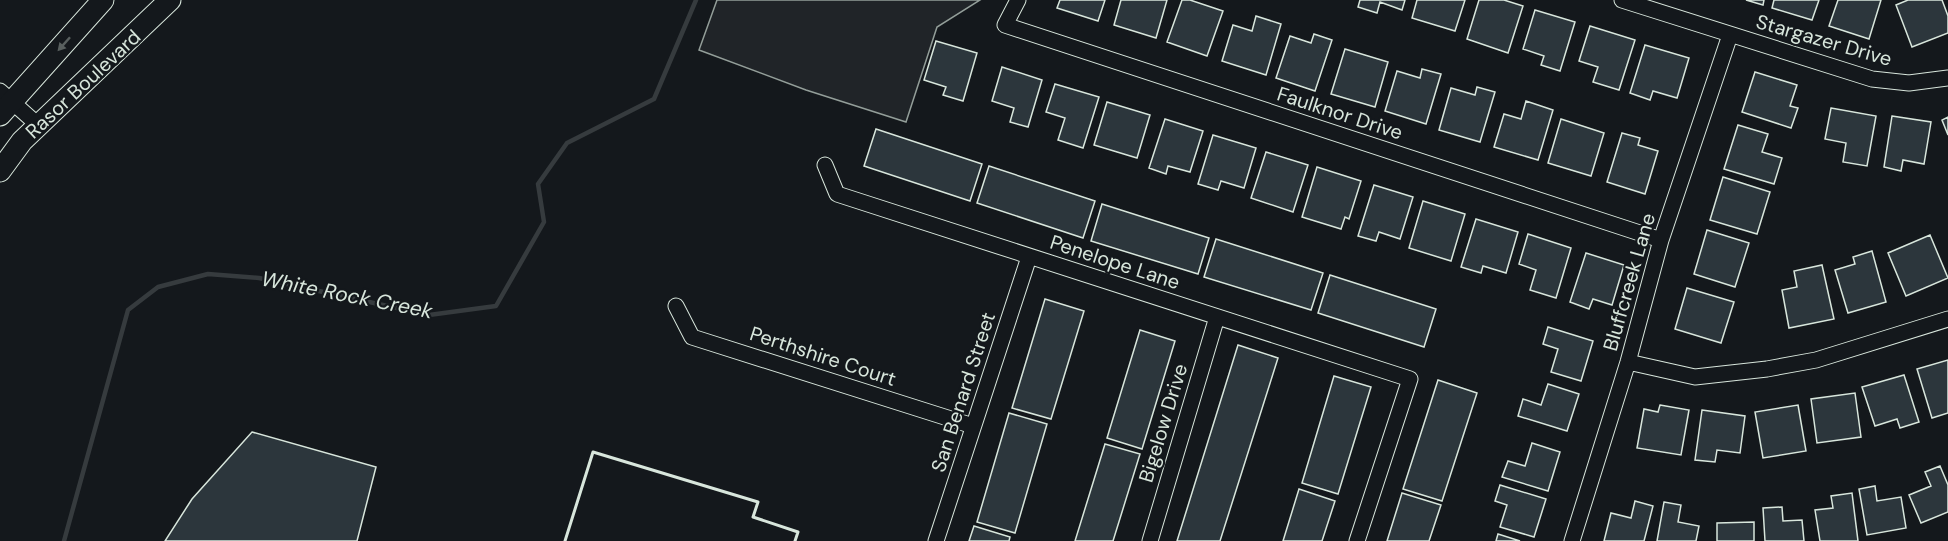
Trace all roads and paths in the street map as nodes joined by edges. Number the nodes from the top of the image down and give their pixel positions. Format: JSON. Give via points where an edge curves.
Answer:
{"nodes":[{"id":1,"x":103,"y":0,"type":"edge"},
{"id":2,"x":170,"y":0,"type":"edge"},
{"id":3,"x":1018,"y":0,"type":"edge"},
{"id":4,"x":1622,"y":0,"type":"edge"},
{"id":5,"x":1730,"y":35,"type":"junction"},
{"id":6,"x":1948,"y":78,"type":"edge"},
{"id":7,"x":4,"y":103,"type":"edge"},
{"id":8,"x":38,"y":125,"type":"junction"},
{"id":9,"x":825,"y":165,"type":"dead end"},
{"id":10,"x":0,"y":171,"type":"edge"},
{"id":11,"x":1661,"y":240,"type":"junction"},
{"id":12,"x":1029,"y":257,"type":"junction"},
{"id":13,"x":676,"y":306,"type":"dead end"},
{"id":14,"x":1217,"y":317,"type":"junction"},
{"id":15,"x":1948,"y":319,"type":"edge"},
{"id":16,"x":1628,"y":362,"type":"junction"},
{"id":17,"x":973,"y":426,"type":"junction"},
{"id":18,"x":936,"y":541,"type":"edge"},
{"id":19,"x":1150,"y":541,"type":"edge"},
{"id":20,"x":1357,"y":541,"type":"edge"},
{"id":21,"x":1572,"y":541,"type":"edge"}],
"edges":[{"from":1,"to":7,"type":"main road","name":"Rasor Boulevard","one_way":true},
{"from":2,"to":8,"type":"main road","name":"Rasor Boulevard"},
{"from":3,"to":11,"type":"street","name":"Faulknor Drive","via":[[1005,25]]},
{"from":4,"to":5,"type":"street","name":"Stargazer Drive"},
{"from":5,"to":6,"type":"street","name":"Stargazer Drive","via":[[1872,79],[1909,83]]},
{"from":5,"to":11,"type":"street","name":"Bluffcreek Lane"},
{"from":7,"to":8,"type":"street"},
{"from":8,"to":10,"type":"main road","name":"Rasor Boulevard"},
{"from":9,"to":12,"type":"street","name":"Penelope Lane","via":[[837,194]]},
{"from":11,"to":16,"type":"street","name":"Bluffcreek Lane"},
{"from":12,"to":14,"type":"street","name":"Penelope Lane"},
{"from":12,"to":17,"type":"street","name":"San Benard Street"},
{"from":13,"to":17,"type":"street","name":"Perthshire Court","via":[[692,336]]},
{"from":14,"to":19,"type":"street","name":"Bigelow Drive"},
{"from":14,"to":20,"type":"street","name":"Penelope Lane","via":[[1410,379]]},
{"from":15,"to":16,"type":"street","via":[[1816,360],[1767,369],[1695,377]]},
{"from":16,"to":21,"type":"street","name":"Bluffcreek Lane"},
{"from":17,"to":18,"type":"street","name":"San Benard Street"}]}
